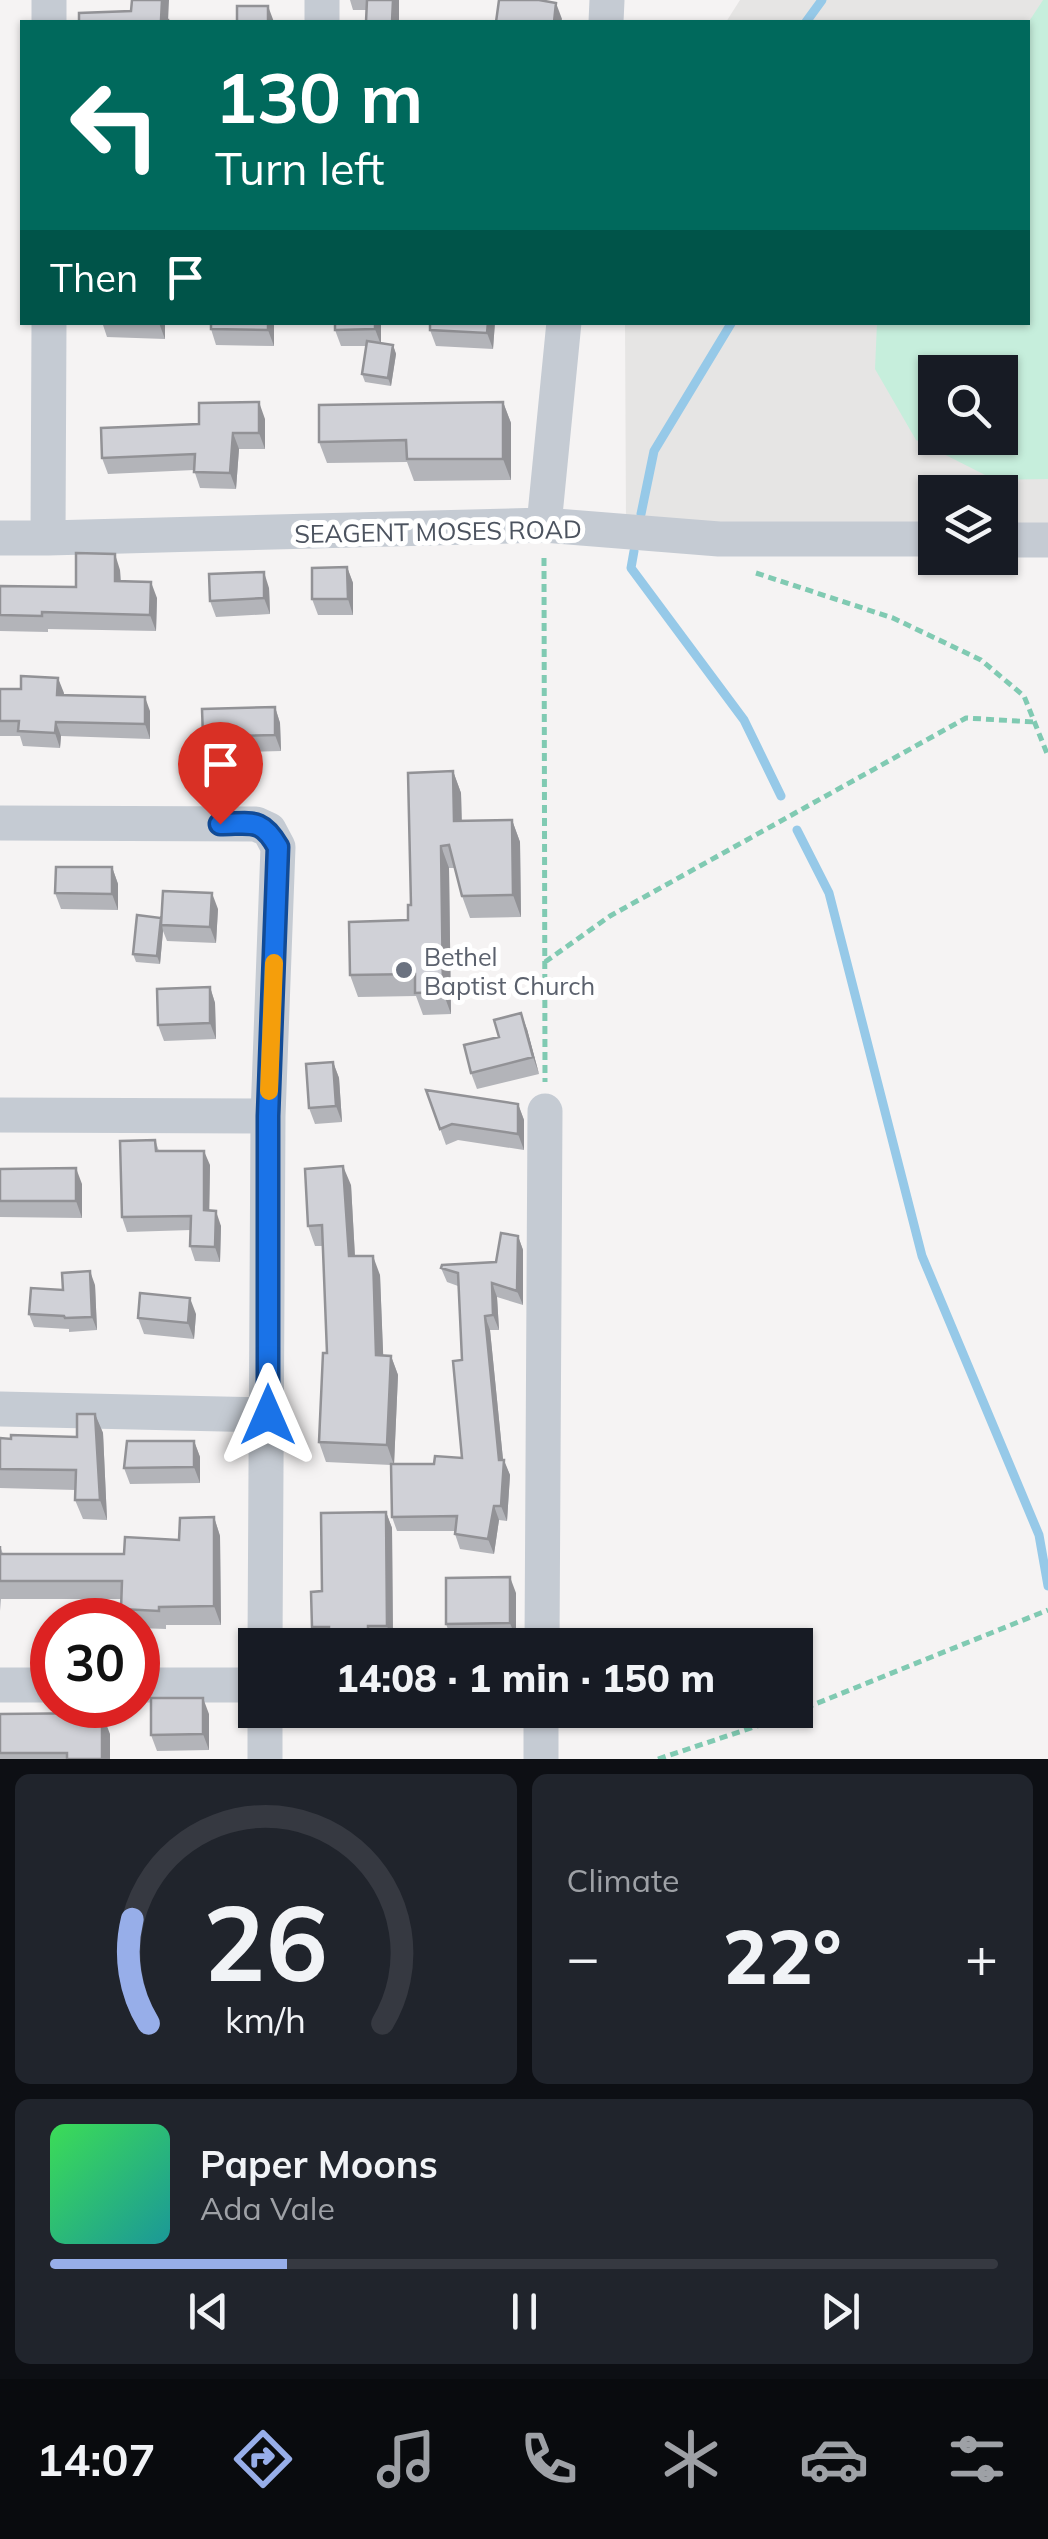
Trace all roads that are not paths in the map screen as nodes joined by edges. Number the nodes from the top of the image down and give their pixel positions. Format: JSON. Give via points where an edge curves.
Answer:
{"nodes":[{"id":1,"x":49,"y":325,"type":"edge"},
{"id":2,"x":564,"y":325,"type":"edge"},
{"id":3,"x":544,"y":525,"type":"junction"},
{"id":4,"x":0,"y":538,"type":"edge"},
{"id":5,"x":48,"y":538,"type":"junction"},
{"id":6,"x":918,"y":539,"type":"edge"},
{"id":7,"x":1018,"y":540,"type":"edge"},
{"id":8,"x":1048,"y":540,"type":"edge"},
{"id":9,"x":0,"y":824,"type":"edge"},
{"id":10,"x":545,"y":1112,"type":"road end"},
{"id":11,"x":0,"y":1115,"type":"edge"},
{"id":12,"x":268,"y":1116,"type":"junction"},
{"id":13,"x":0,"y":1409,"type":"edge"},
{"id":14,"x":268,"y":1415,"type":"junction"},
{"id":15,"x":265,"y":1628,"type":"edge"},
{"id":16,"x":542,"y":1628,"type":"edge"},
{"id":17,"x":0,"y":1685,"type":"edge"},
{"id":18,"x":30,"y":1685,"type":"edge"},
{"id":19,"x":160,"y":1685,"type":"edge"},
{"id":20,"x":238,"y":1685,"type":"edge"},
{"id":21,"x":265,"y":1728,"type":"edge"},
{"id":22,"x":542,"y":1728,"type":"edge"},
{"id":23,"x":266,"y":1759,"type":"edge"},
{"id":24,"x":541,"y":1759,"type":"edge"}],
"edges":[{"from":1,"to":5,"type":"street"},
{"from":2,"to":3,"type":"street"},
{"from":3,"to":5,"type":"street","name":"SEAGENT MOSES ROAD"},
{"from":3,"to":6,"type":"street","name":"SEAGENT MOSES ROAD","via":[[719,538]]},
{"from":4,"to":5,"type":"street","name":"SEAGENT MOSES ROAD"},
{"from":7,"to":8,"type":"street"},
{"from":9,"to":12,"type":"street","via":[[256,824],[269,830],[278,847]]},
{"from":10,"to":16,"type":"street"},
{"from":11,"to":12,"type":"street"},
{"from":12,"to":14,"type":"street"},
{"from":13,"to":14,"type":"street"},
{"from":14,"to":15,"type":"street"},
{"from":17,"to":18,"type":"street"},
{"from":19,"to":20,"type":"street"},
{"from":21,"to":23,"type":"street"},
{"from":22,"to":24,"type":"street"}]}
